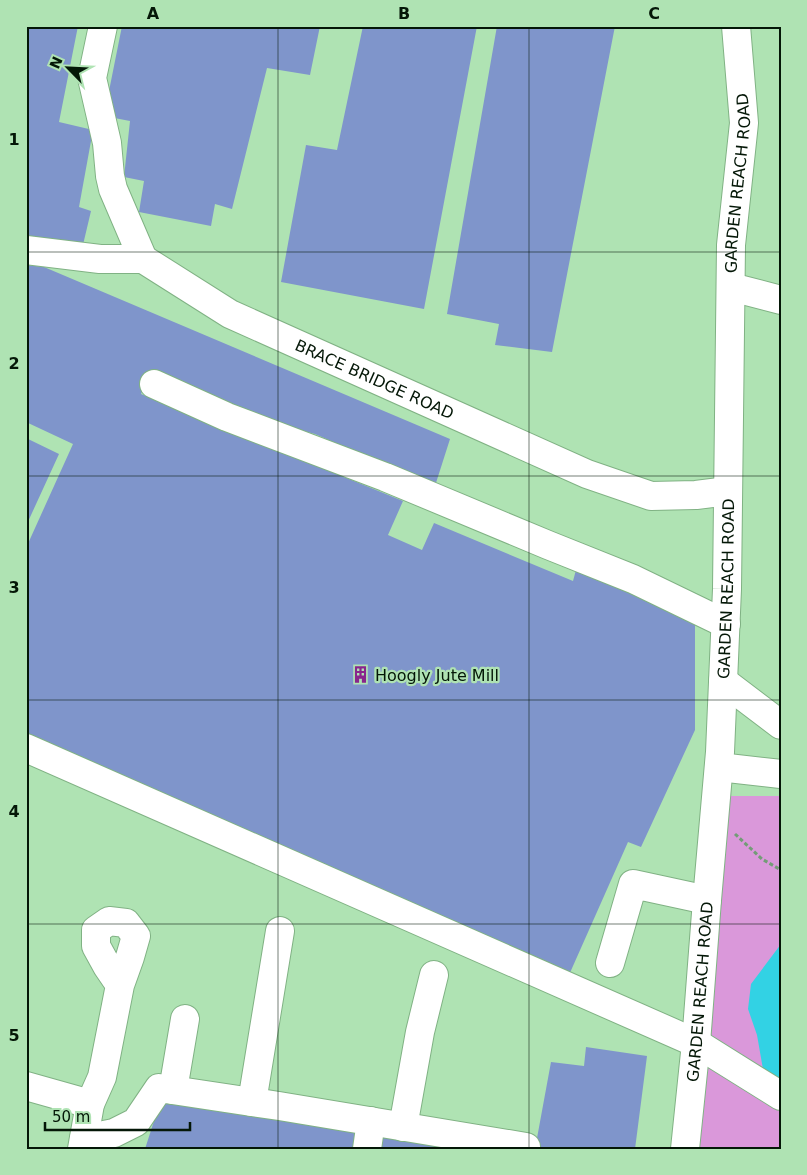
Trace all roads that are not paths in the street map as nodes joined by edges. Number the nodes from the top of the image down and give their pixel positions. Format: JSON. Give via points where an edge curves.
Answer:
{"nodes":[{"id":1,"x":103,"y":26,"type":"edge"},
{"id":2,"x":736,"y":26,"type":"edge"},
{"id":3,"x":26,"y":250,"type":"edge"},
{"id":4,"x":143,"y":259,"type":"junction"},
{"id":5,"x":731,"y":286,"type":"junction"},
{"id":6,"x":781,"y":300,"type":"edge"},
{"id":7,"x":154,"y":384,"type":"dead end"},
{"id":8,"x":728,"y":491,"type":"junction"},
{"id":9,"x":726,"y":624,"type":"junction"},
{"id":10,"x":723,"y":681,"type":"junction"},
{"id":11,"x":781,"y":725,"type":"edge"},
{"id":12,"x":26,"y":748,"type":"edge"},
{"id":13,"x":719,"y":767,"type":"junction"},
{"id":14,"x":781,"y":774,"type":"edge"},
{"id":15,"x":707,"y":900,"type":"junction"},
{"id":16,"x":280,"y":931,"type":"dead end"},
{"id":17,"x":610,"y":963,"type":"dead end"},
{"id":18,"x":434,"y":975,"type":"dead end"},
{"id":19,"x":120,"y":985,"type":"dead end"},
{"id":20,"x":185,"y":1019,"type":"dead end"},
{"id":21,"x":696,"y":1043,"type":"junction"},
{"id":22,"x":26,"y":1086,"type":"edge"},
{"id":23,"x":173,"y":1090,"type":"junction"},
{"id":24,"x":781,"y":1096,"type":"edge"},
{"id":25,"x":252,"y":1102,"type":"junction"},
{"id":26,"x":90,"y":1104,"type":"junction"},
{"id":27,"x":371,"y":1122,"type":"junction"},
{"id":28,"x":403,"y":1127,"type":"junction"},
{"id":29,"x":83,"y":1144,"type":"edge"},
{"id":30,"x":526,"y":1147,"type":"dead end"},
{"id":31,"x":367,"y":1149,"type":"edge"},
{"id":32,"x":685,"y":1149,"type":"edge"}],
"edges":[{"from":1,"to":4,"type":"street","via":[[92,78],[107,143],[113,189]]},
{"from":2,"to":5,"type":"street","name":"GARDEN REACH ROAD","via":[[744,124],[731,245]]},
{"from":3,"to":4,"type":"street","via":[[100,259]]},
{"from":4,"to":8,"type":"street","name":"BRACE BRIDGE ROAD","via":[[230,314],[587,474],[651,496]]},
{"from":5,"to":6,"type":"street"},
{"from":5,"to":8,"type":"street","name":"GARDEN REACH ROAD"},
{"from":7,"to":9,"type":"street","via":[[227,417],[385,477],[633,579]]},
{"from":8,"to":9,"type":"street","name":"GARDEN REACH ROAD"},
{"from":9,"to":10,"type":"street","name":"GARDEN REACH ROAD"},
{"from":10,"to":11,"type":"street"},
{"from":10,"to":13,"type":"street","name":"GARDEN REACH ROAD"},
{"from":12,"to":21,"type":"street"},
{"from":13,"to":14,"type":"street"},
{"from":13,"to":15,"type":"street","name":"GARDEN REACH ROAD"},
{"from":15,"to":17,"type":"street","via":[[632,884]]},
{"from":15,"to":21,"type":"street","name":"GARDEN REACH ROAD"},
{"from":16,"to":25,"type":"street"},
{"from":18,"to":28,"type":"street"},
{"from":19,"to":26,"type":"street","via":[[102,1077]]},
{"from":20,"to":23,"type":"street"},
{"from":21,"to":24,"type":"street"},
{"from":21,"to":32,"type":"street","name":"GARDEN REACH ROAD"},
{"from":22,"to":26,"type":"street"},
{"from":23,"to":25,"type":"street"},
{"from":23,"to":29,"type":"street","via":[[159,1088],[136,1122]]},
{"from":25,"to":27,"type":"street"},
{"from":26,"to":29,"type":"street"},
{"from":27,"to":28,"type":"street"},
{"from":27,"to":31,"type":"street"},
{"from":28,"to":30,"type":"street"}]}
